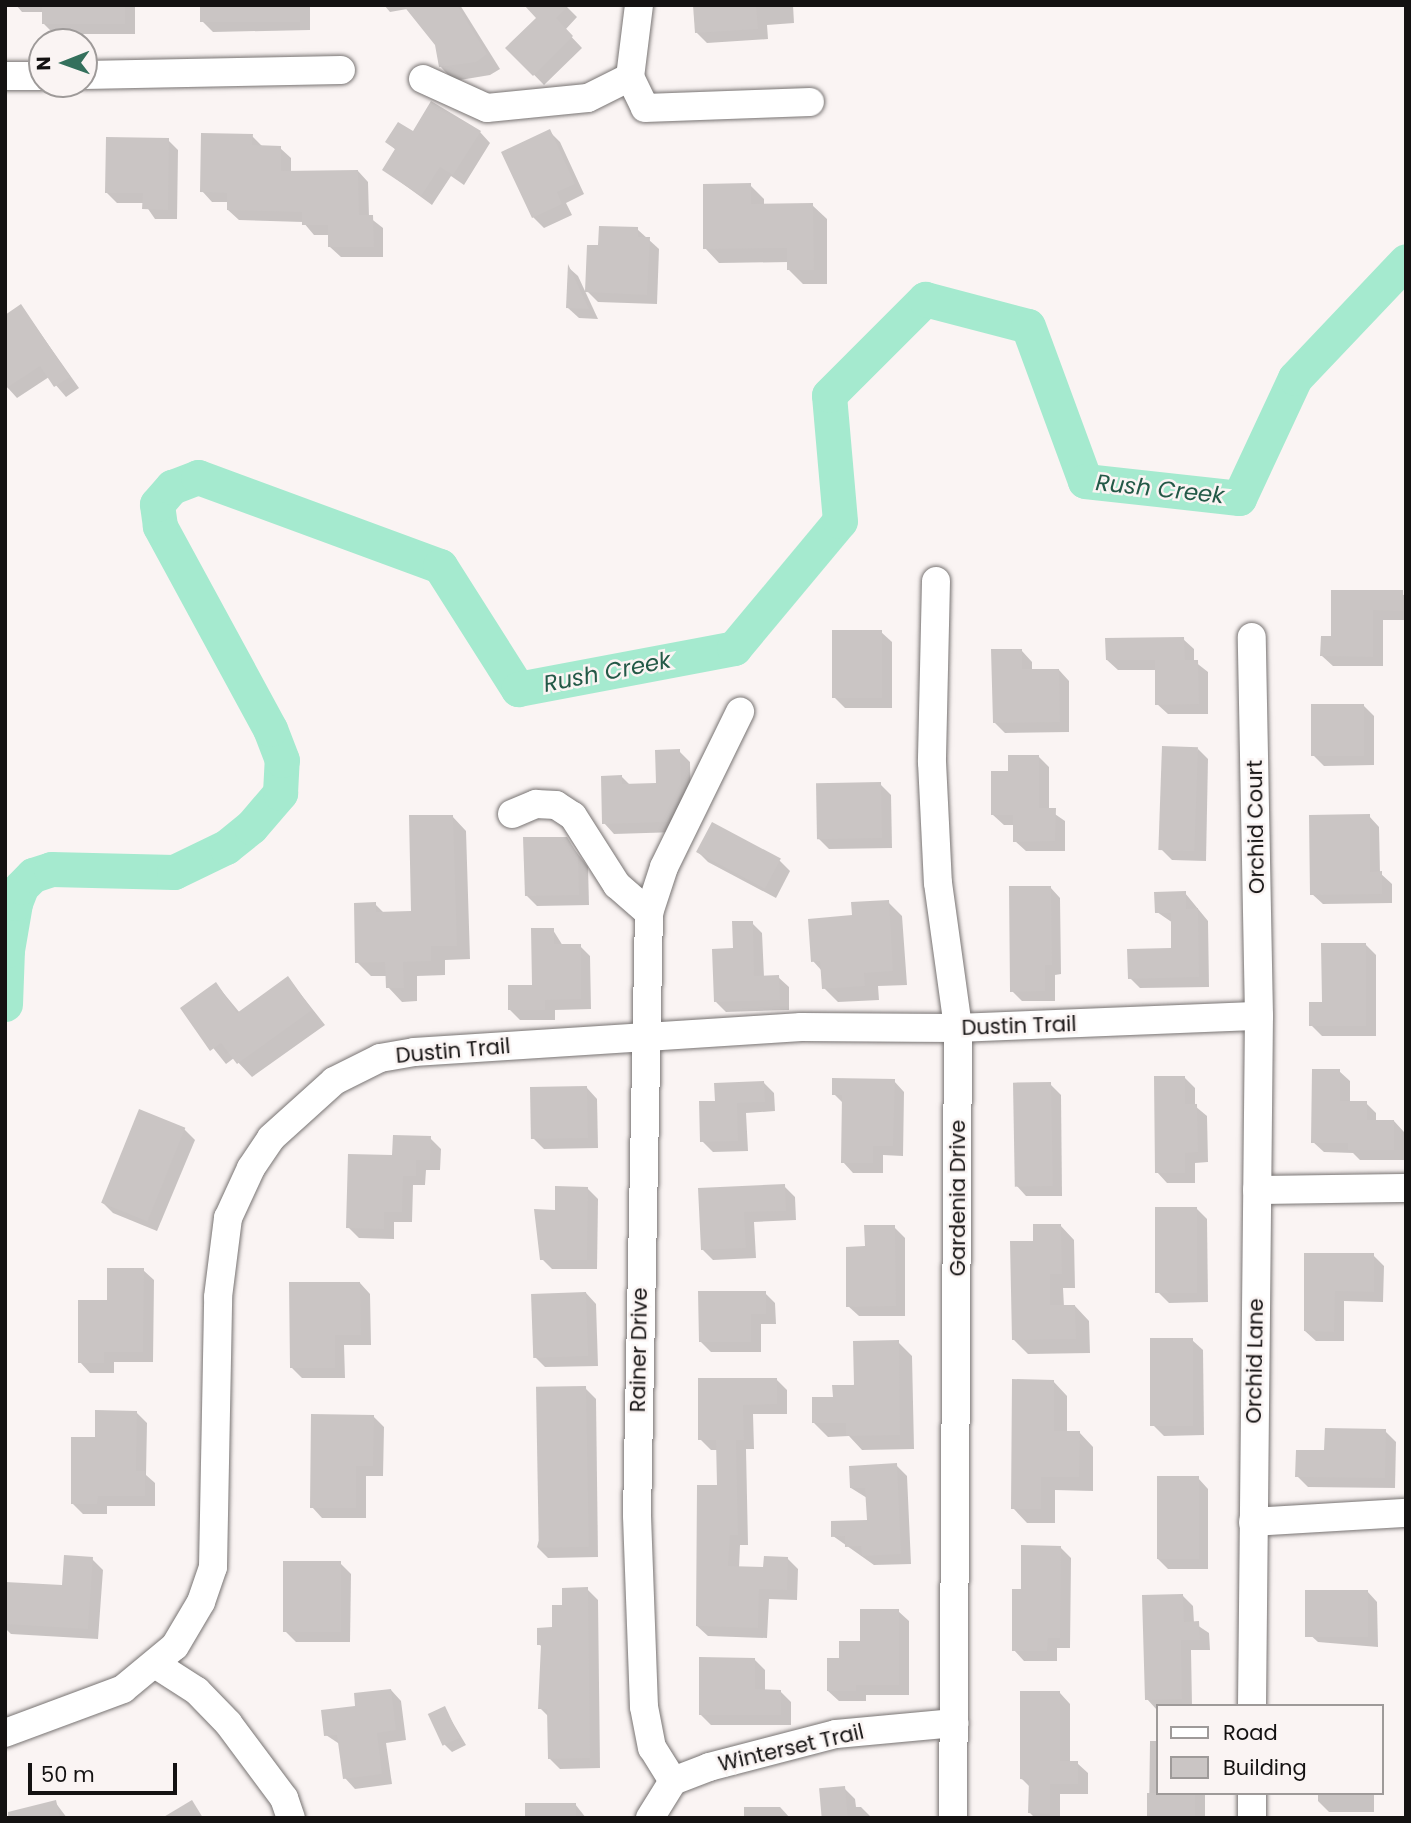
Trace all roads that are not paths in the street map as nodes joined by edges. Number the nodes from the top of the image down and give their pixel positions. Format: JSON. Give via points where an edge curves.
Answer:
{"nodes":[{"id":1,"x":639,"y":5,"type":"edge"},
{"id":2,"x":341,"y":70,"type":"dead end"},
{"id":3,"x":28,"y":75,"type":"edge"},
{"id":4,"x":98,"y":75,"type":"edge"},
{"id":5,"x":5,"y":76,"type":"edge"},
{"id":6,"x":630,"y":77,"type":"junction"},
{"id":7,"x":423,"y":79,"type":"dead end"},
{"id":8,"x":810,"y":102,"type":"dead end"},
{"id":9,"x":936,"y":581,"type":"dead end"},
{"id":10,"x":1252,"y":637,"type":"dead end"},
{"id":11,"x":740,"y":712,"type":"dead end"},
{"id":12,"x":512,"y":814,"type":"dead end"},
{"id":13,"x":649,"y":912,"type":"junction"},
{"id":14,"x":1259,"y":1016,"type":"junction"},
{"id":15,"x":958,"y":1028,"type":"junction"},
{"id":16,"x":643,"y":1039,"type":"junction"},
{"id":17,"x":1406,"y":1188,"type":"edge"},
{"id":18,"x":1257,"y":1190,"type":"junction"},
{"id":19,"x":1406,"y":1513,"type":"edge"},
{"id":20,"x":1253,"y":1522,"type":"junction"},
{"id":21,"x":155,"y":1664,"type":"junction"},
{"id":22,"x":1252,"y":1704,"type":"edge"},
{"id":23,"x":954,"y":1723,"type":"junction"},
{"id":24,"x":5,"y":1733,"type":"edge"},
{"id":25,"x":673,"y":1781,"type":"junction"},
{"id":26,"x":1252,"y":1795,"type":"edge"},
{"id":27,"x":953,"y":1815,"type":"dead end"},
{"id":28,"x":291,"y":1818,"type":"edge"},
{"id":29,"x":650,"y":1818,"type":"edge"},
{"id":30,"x":1252,"y":1818,"type":"edge"}],
"edges":[{"from":1,"to":6,"type":"street"},
{"from":2,"to":4,"type":"street"},
{"from":3,"to":5,"type":"street"},
{"from":6,"to":7,"type":"street","via":[[588,98],[487,108]]},
{"from":6,"to":8,"type":"street","via":[[645,108]]},
{"from":9,"to":15,"type":"street","name":"Gardenia Drive","via":[[932,762],[937,856]]},
{"from":10,"to":14,"type":"street","name":"Orchid Court"},
{"from":11,"to":13,"type":"street","name":"Rainer Drive","via":[[664,867]]},
{"from":12,"to":13,"type":"street","via":[[536,804],[556,805],[573,816],[617,885]]},
{"from":13,"to":16,"type":"street","name":"Rainer Drive"},
{"from":14,"to":15,"type":"street","name":"Dustin Trail"},
{"from":14,"to":18,"type":"street","name":"Orchid Lane"},
{"from":15,"to":16,"type":"street","name":"Dustin Trail","via":[[801,1027]]},
{"from":15,"to":23,"type":"street","name":"Gardenia Drive"},
{"from":16,"to":21,"type":"street","name":"Dustin Trail","via":[[414,1052],[380,1058],[334,1081],[271,1138],[236,1197],[221,1251],[213,1567],[191,1623]]},
{"from":16,"to":25,"type":"street","name":"Rainer Drive","via":[[637,1515],[643,1707],[652,1748]]},
{"from":17,"to":18,"type":"street"},
{"from":18,"to":20,"type":"street","name":"Orchid Lane"},
{"from":19,"to":20,"type":"street"},
{"from":20,"to":22,"type":"street","name":"Orchid Lane"},
{"from":21,"to":24,"type":"street","name":"Dustin Trail","via":[[123,1689]]},
{"from":21,"to":28,"type":"street","via":[[197,1691],[228,1723],[284,1798]]},
{"from":23,"to":25,"type":"street","name":"Winterset Trail","via":[[836,1734]]},
{"from":23,"to":27,"type":"street","name":"Gardenia Drive"},
{"from":25,"to":29,"type":"street"},
{"from":26,"to":30,"type":"street"}]}
